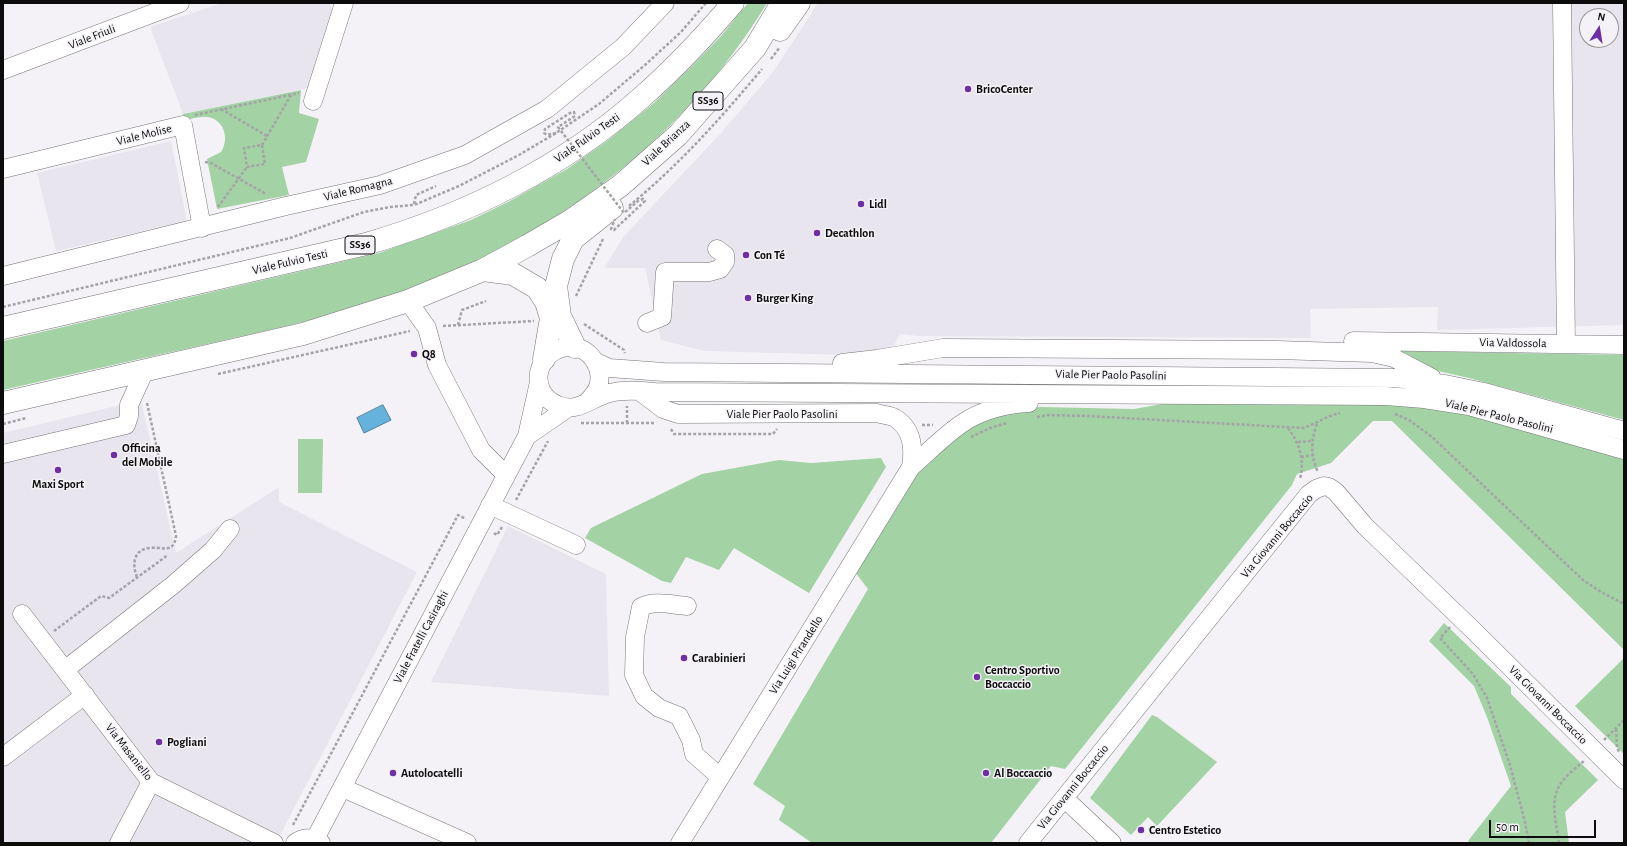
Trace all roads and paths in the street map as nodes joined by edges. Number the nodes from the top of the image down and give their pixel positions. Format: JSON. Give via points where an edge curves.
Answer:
{"nodes":[{"id":1,"x":180,"y":3,"type":"edge"},
{"id":2,"x":344,"y":3,"type":"edge"},
{"id":3,"x":665,"y":3,"type":"edge"},
{"id":4,"x":733,"y":3,"type":"edge"},
{"id":5,"x":782,"y":3,"type":"edge"},
{"id":6,"x":799,"y":3,"type":"edge"},
{"id":7,"x":1562,"y":3,"type":"edge"},
{"id":8,"x":755,"y":48,"type":"junction"},
{"id":9,"x":3,"y":70,"type":"edge"},
{"id":10,"x":291,"y":95,"type":"junction"},
{"id":11,"x":315,"y":95,"type":"joint"},
{"id":12,"x":221,"y":109,"type":"junction"},
{"id":13,"x":193,"y":115,"type":"dead end"},
{"id":14,"x":556,"y":133,"type":"dead end"},
{"id":15,"x":267,"y":136,"type":"junction"},
{"id":16,"x":262,"y":146,"type":"junction"},
{"id":17,"x":191,"y":164,"type":"junction"},
{"id":18,"x":247,"y":167,"type":"junction"},
{"id":19,"x":3,"y":169,"type":"edge"},
{"id":20,"x":239,"y":179,"type":"junction"},
{"id":21,"x":436,"y":186,"type":"dead end"},
{"id":22,"x":620,"y":186,"type":"junction"},
{"id":23,"x":414,"y":205,"type":"dead end"},
{"id":24,"x":286,"y":206,"type":"junction"},
{"id":25,"x":616,"y":219,"type":"dead end"},
{"id":26,"x":201,"y":221,"type":"junction"},
{"id":27,"x":718,"y":249,"type":"dead end"},
{"id":28,"x":483,"y":270,"type":"junction"},
{"id":29,"x":3,"y":276,"type":"edge"},
{"id":30,"x":486,"y":300,"type":"dead end"},
{"id":31,"x":408,"y":301,"type":"junction"},
{"id":32,"x":115,"y":302,"type":"junction"},
{"id":33,"x":3,"y":313,"type":"edge"},
{"id":34,"x":580,"y":321,"type":"dead end"},
{"id":35,"x":647,"y":324,"type":"dead end"},
{"id":36,"x":458,"y":325,"type":"dead end"},
{"id":37,"x":3,"y":328,"type":"edge"},
{"id":38,"x":1401,"y":342,"type":"joint"},
{"id":39,"x":1566,"y":344,"type":"junction"},
{"id":40,"x":1624,"y":345,"type":"edge"},
{"id":41,"x":575,"y":347,"type":"junction"},
{"id":42,"x":624,"y":350,"type":"dead end"},
{"id":43,"x":1277,"y":350,"type":"junction"},
{"id":44,"x":544,"y":359,"type":"junction"},
{"id":45,"x":596,"y":362,"type":"junction"},
{"id":46,"x":145,"y":370,"type":"junction"},
{"id":47,"x":777,"y":372,"type":"junction"},
{"id":48,"x":539,"y":382,"type":"junction"},
{"id":49,"x":1445,"y":384,"type":"junction"},
{"id":50,"x":639,"y":391,"type":"junction"},
{"id":51,"x":1132,"y":394,"type":"junction"},
{"id":52,"x":146,"y":396,"type":"dead end"},
{"id":53,"x":3,"y":403,"type":"edge"},
{"id":54,"x":586,"y":403,"type":"junction"},
{"id":55,"x":1399,"y":411,"type":"dead end"},
{"id":56,"x":1346,"y":412,"type":"dead end"},
{"id":57,"x":572,"y":416,"type":"junction"},
{"id":58,"x":1034,"y":418,"type":"dead end"},
{"id":59,"x":1012,"y":422,"type":"dead end"},
{"id":60,"x":661,"y":423,"type":"dead end"},
{"id":61,"x":668,"y":423,"type":"dead end"},
{"id":62,"x":1317,"y":424,"type":"junction"},
{"id":63,"x":904,"y":426,"type":"junction"},
{"id":64,"x":778,"y":428,"type":"dead end"},
{"id":65,"x":1288,"y":428,"type":"junction"},
{"id":66,"x":954,"y":430,"type":"junction"},
{"id":67,"x":1624,"y":431,"type":"edge"},
{"id":68,"x":527,"y":436,"type":"junction"},
{"id":69,"x":550,"y":437,"type":"dead end"},
{"id":70,"x":1312,"y":441,"type":"junction"},
{"id":71,"x":1298,"y":442,"type":"junction"},
{"id":72,"x":1624,"y":450,"type":"edge"},
{"id":73,"x":3,"y":454,"type":"edge"},
{"id":74,"x":1313,"y":455,"type":"junction"},
{"id":75,"x":1301,"y":457,"type":"junction"},
{"id":76,"x":911,"y":467,"type":"junction"},
{"id":77,"x":1318,"y":472,"type":"dead end"},
{"id":78,"x":506,"y":475,"type":"junction"},
{"id":79,"x":1300,"y":479,"type":"dead end"},
{"id":80,"x":490,"y":505,"type":"junction"},
{"id":81,"x":508,"y":515,"type":"junction"},
{"id":82,"x":480,"y":526,"type":"junction"},
{"id":83,"x":230,"y":529,"type":"dead end"},
{"id":84,"x":576,"y":545,"type":"dead end"},
{"id":85,"x":168,"y":555,"type":"dead end"},
{"id":86,"x":137,"y":577,"type":"junction"},
{"id":87,"x":1624,"y":604,"type":"edge"},
{"id":88,"x":687,"y":606,"type":"dead end"},
{"id":89,"x":22,"y":614,"type":"dead end"},
{"id":90,"x":1459,"y":616,"type":"junction"},
{"id":91,"x":42,"y":640,"type":"junction"},
{"id":92,"x":66,"y":669,"type":"junction"},
{"id":93,"x":85,"y":695,"type":"junction"},
{"id":94,"x":1624,"y":720,"type":"edge"},
{"id":95,"x":1616,"y":728,"type":"junction"},
{"id":96,"x":1594,"y":750,"type":"junction"},
{"id":97,"x":1621,"y":754,"type":"dead end"},
{"id":98,"x":3,"y":757,"type":"edge"},
{"id":99,"x":720,"y":777,"type":"junction"},
{"id":100,"x":1624,"y":780,"type":"edge"},
{"id":101,"x":151,"y":782,"type":"junction"},
{"id":102,"x":343,"y":788,"type":"junction"},
{"id":103,"x":1064,"y":798,"type":"junction"},
{"id":104,"x":293,"y":836,"type":"edge"},
{"id":105,"x":318,"y":841,"type":"edge"},
{"id":106,"x":119,"y":843,"type":"edge"},
{"id":107,"x":274,"y":843,"type":"edge"},
{"id":108,"x":467,"y":843,"type":"edge"},
{"id":109,"x":680,"y":843,"type":"edge"},
{"id":110,"x":1028,"y":843,"type":"edge"},
{"id":111,"x":1112,"y":843,"type":"edge"},
{"id":112,"x":1529,"y":843,"type":"edge"},
{"id":113,"x":1559,"y":843,"type":"edge"}],
"edges":[{"from":1,"to":9,"type":"street","name":"Viale Friuli"},
{"from":2,"to":11,"type":"street"},
{"from":3,"to":24,"type":"street","name":"Viale Romagna","via":[[623,47],[547,109],[465,155],[380,185]]},
{"from":4,"to":32,"type":"highway","name":"Viale Fulvio Testi","number":"SS36","via":[[676,66],[641,98],[604,128],[554,162],[503,190],[408,232]]},
{"from":5,"to":8,"type":"highway","name":"Viale Brianza","number":"SS36"},
{"from":6,"to":8,"type":"highway","via":[[775,38]]},
{"from":7,"to":39,"type":"street"},
{"from":8,"to":22,"type":"highway","name":"Viale Brianza","number":"SS36","via":[[678,135]]},
{"from":10,"to":11,"type":"path"},
{"from":10,"to":12,"type":"path"},
{"from":10,"to":15,"type":"path"},
{"from":12,"to":13,"type":"path"},
{"from":12,"to":15,"type":"path"},
{"from":14,"to":25,"type":"path","bridge":true,"via":[[544,133],[545,129],[574,112],[575,116],[558,127],[624,213],[638,200],[645,201],[614,230],[611,229]]},
{"from":15,"to":16,"type":"path"},
{"from":16,"to":18,"type":"path","via":[[265,164]]},
{"from":16,"to":18,"type":"path","via":[[244,148]]},
{"from":17,"to":19,"type":"street","name":"Viale Molise","via":[[183,125]]},
{"from":17,"to":20,"type":"path","via":[[211,163]]},
{"from":17,"to":26,"type":"street","name":"Viale Molise"},
{"from":18,"to":20,"type":"path"},
{"from":20,"to":24,"type":"path"},
{"from":20,"to":26,"type":"path","via":[[215,211]]},
{"from":21,"to":23,"type":"path","via":[[416,195]]},
{"from":22,"to":28,"type":"highway","number":"SS36","via":[[570,221]]},
{"from":22,"to":41,"type":"highway","via":[[617,204],[573,239],[563,259],[556,286],[560,316]]},
{"from":24,"to":26,"type":"street","name":"Viale Romagna"},
{"from":26,"to":29,"type":"street","name":"Viale Romagna"},
{"from":27,"to":35,"type":"street","via":[[725,255],[725,262],[720,269],[709,272],[665,272],[662,317]]},
{"from":28,"to":31,"type":"highway","number":"SS36"},
{"from":28,"to":44,"type":"highway","via":[[513,274],[537,288],[546,302],[551,318]]},
{"from":30,"to":36,"type":"path","via":[[462,310]]},
{"from":31,"to":46,"type":"highway","number":"SS36","via":[[302,334]]},
{"from":31,"to":78,"type":"street","via":[[427,328],[437,365],[481,450]]},
{"from":32,"to":33,"type":"highway","via":[[75,296]]},
{"from":32,"to":37,"type":"highway","name":"Viale Fulvio Testi","number":"SS36"},
{"from":34,"to":42,"type":"path"},
{"from":38,"to":39,"type":"street","name":"Via Valdossola"},
{"from":38,"to":43,"type":"street","name":"Viale Pier Paolo Pasolini","via":[[1331,340]]},
{"from":39,"to":40,"type":"street","name":"Via Valdossola"},
{"from":41,"to":44,"type":"street","via":[[563,347],[552,351]]},
{"from":41,"to":45,"type":"street","via":[[587,352]]},
{"from":43,"to":47,"type":"street","name":"Viale Pier Paolo Pasolini","via":[[943,348]]},
{"from":43,"to":49,"type":"street","name":"Viale Pier Paolo Pasolini","via":[[1372,353],[1394,358]]},
{"from":44,"to":48,"type":"street","via":[[539,370]]},
{"from":45,"to":47,"type":"street","name":"Viale Pier Paolo Pasolini","via":[[609,368],[664,372]]},
{"from":45,"to":54,"type":"street","via":[[600,372],[599,384],[595,395]]},
{"from":46,"to":53,"type":"highway","number":"SS36"},
{"from":46,"to":73,"type":"street","via":[[129,405],[126,425]]},
{"from":47,"to":49,"type":"street","name":"Viale Pier Paolo Pasolini","via":[[1394,378]]},
{"from":48,"to":57,"type":"street","via":[[542,392],[549,400]]},
{"from":48,"to":68,"type":"street","name":"Viale Fratelli Casiraghi"},
{"from":49,"to":67,"type":"street","name":"Viale Pier Paolo Pasolini","via":[[1484,392]]},
{"from":50,"to":51,"type":"street","name":"Viale Pier Paolo Pasolini"},
{"from":50,"to":54,"type":"street","name":"Viale Pier Paolo Pasolini","via":[[608,393]]},
{"from":50,"to":63,"type":"street","name":"Viale Pier Paolo Pasolini","via":[[662,409],[678,414],[877,413],[894,417]]},
{"from":51,"to":66,"type":"street","name":"Viale Pier Paolo Pasolini","via":[[1120,404],[1058,401],[1008,404],[969,419]]},
{"from":51,"to":72,"type":"street","name":"Viale Pier Paolo Pasolini","via":[[1386,396],[1424,399],[1468,406]]},
{"from":52,"to":86,"type":"path","via":[[176,536],[174,544],[168,548],[147,548],[138,553],[133,565]]},
{"from":54,"to":57,"type":"street","via":[[578,407]]},
{"from":55,"to":87,"type":"path","via":[[1392,411],[1432,437],[1583,580]]},
{"from":56,"to":62,"type":"path","via":[[1334,414]]},
{"from":57,"to":60,"type":"path"},
{"from":57,"to":68,"type":"street","name":"Viale Fratelli Casiraghi"},
{"from":58,"to":65,"type":"path","via":[[1088,416]]},
{"from":59,"to":66,"type":"path","via":[[990,428],[972,438]]},
{"from":61,"to":64,"type":"path","via":[[674,434],[772,434]]},
{"from":62,"to":65,"type":"path","via":[[1303,428]]},
{"from":62,"to":70,"type":"path"},
{"from":63,"to":66,"type":"path","via":[[944,425]]},
{"from":63,"to":76,"type":"street","via":[[912,440]]},
{"from":65,"to":71,"type":"path"},
{"from":66,"to":76,"type":"street","name":"Viale Pier Paolo Pasolini"},
{"from":68,"to":78,"type":"street","name":"Viale Fratelli Casiraghi"},
{"from":69,"to":81,"type":"path"},
{"from":70,"to":71,"type":"path"},
{"from":70,"to":74,"type":"path"},
{"from":71,"to":75,"type":"path"},
{"from":74,"to":75,"type":"path"},
{"from":74,"to":77,"type":"path"},
{"from":75,"to":79,"type":"path"},
{"from":76,"to":99,"type":"street","name":"Via Luigi Pirandello"},
{"from":78,"to":80,"type":"street","name":"Viale Fratelli Casiraghi"},
{"from":80,"to":81,"type":"street"},
{"from":80,"to":82,"type":"street","name":"Viale Fratelli Casiraghi"},
{"from":81,"to":82,"type":"path","via":[[497,535]]},
{"from":81,"to":84,"type":"street"},
{"from":82,"to":102,"type":"street","name":"Viale Fratelli Casiraghi"},
{"from":82,"to":104,"type":"path","via":[[458,515]]},
{"from":83,"to":92,"type":"street","via":[[213,550],[173,585]]},
{"from":85,"to":86,"type":"path"},
{"from":86,"to":91,"type":"path","via":[[109,598],[101,596]]},
{"from":88,"to":99,"type":"street","via":[[660,603],[641,607],[635,637],[634,675],[644,696],[659,708],[679,716],[691,740],[694,754]]},
{"from":89,"to":91,"type":"street","name":"Via Masaniello"},
{"from":90,"to":96,"type":"street","name":"Via Giovanni Boccaccio"},
{"from":90,"to":103,"type":"street","name":"Via Giovanni Boccaccio","via":[[1365,526],[1336,492],[1324,486],[1316,489],[1309,494]]},
{"from":90,"to":112,"type":"path","via":[[1440,638],[1473,674],[1486,698],[1510,765]]},
{"from":91,"to":92,"type":"street","name":"Via Masaniello"},
{"from":92,"to":93,"type":"street","name":"Via Masaniello"},
{"from":93,"to":98,"type":"street"},
{"from":93,"to":101,"type":"street","name":"Via Masaniello"},
{"from":94,"to":95,"type":"path"},
{"from":95,"to":96,"type":"path"},
{"from":95,"to":97,"type":"path","via":[[1617,747]]},
{"from":96,"to":100,"type":"street","name":"Via Giovanni Boccaccio"},
{"from":96,"to":113,"type":"path","via":[[1560,784],[1555,793]]},
{"from":99,"to":109,"type":"street","name":"Via Luigi Pirandello"},
{"from":101,"to":106,"type":"street"},
{"from":101,"to":107,"type":"street","name":"Via Masaniello"},
{"from":102,"to":105,"type":"street","name":"Viale Fratelli Casiraghi"},
{"from":102,"to":108,"type":"street"},
{"from":103,"to":110,"type":"street","name":"Via Giovanni Boccaccio"},
{"from":103,"to":111,"type":"street"},
{"from":104,"to":105,"type":"street"}]}
